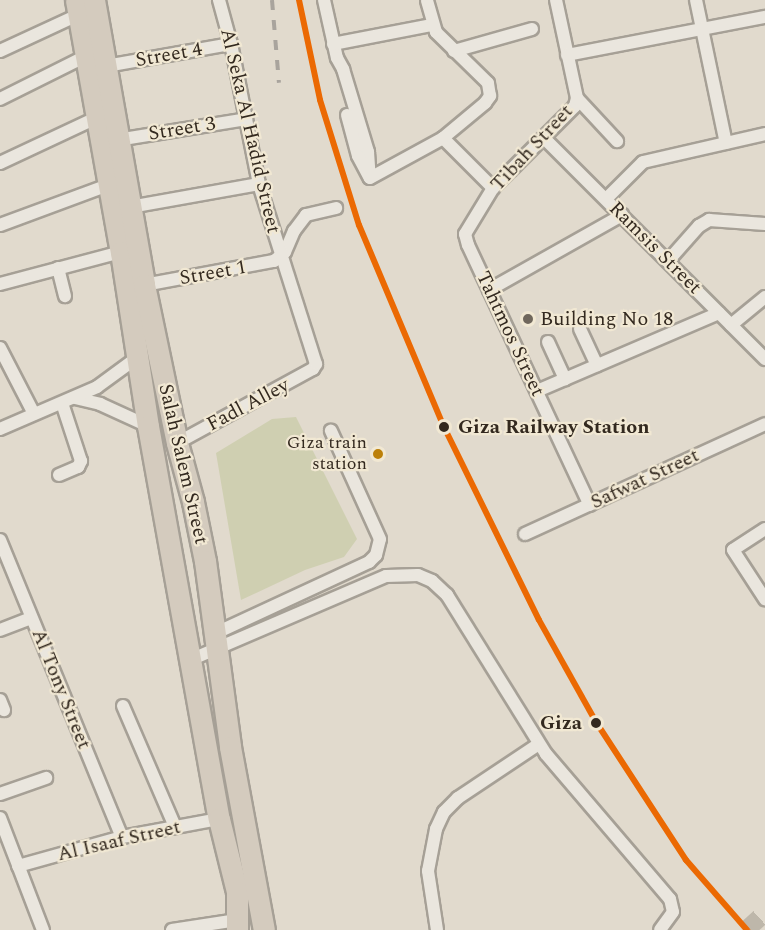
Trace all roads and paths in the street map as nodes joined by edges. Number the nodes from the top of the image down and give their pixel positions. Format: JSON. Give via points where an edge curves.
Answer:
{"nodes":[{"id":1,"x":94,"y":0,"type":"edge"},
{"id":2,"x":219,"y":0,"type":"edge"},
{"id":3,"x":324,"y":0,"type":"edge"},
{"id":4,"x":427,"y":0,"type":"edge"},
{"id":5,"x":556,"y":0,"type":"edge"},
{"id":6,"x":696,"y":0,"type":"edge"},
{"id":7,"x":77,"y":7,"type":"edge"},
{"id":8,"x":765,"y":17,"type":"edge"},
{"id":9,"x":432,"y":25,"type":"junction"},
{"id":10,"x":532,"y":29,"type":"dead end"},
{"id":11,"x":702,"y":29,"type":"junction"},
{"id":12,"x":231,"y":44,"type":"junction"},
{"id":13,"x":333,"y":44,"type":"junction"},
{"id":14,"x":0,"y":51,"type":"edge"},
{"id":15,"x":454,"y":51,"type":"junction"},
{"id":16,"x":567,"y":55,"type":"junction"},
{"id":17,"x":86,"y":56,"type":"junction"},
{"id":18,"x":106,"y":66,"type":"junction"},
{"id":19,"x":577,"y":98,"type":"junction"},
{"id":20,"x":0,"y":99,"type":"edge"},
{"id":21,"x":96,"y":118,"type":"junction"},
{"id":22,"x":246,"y":119,"type":"junction"},
{"id":23,"x":765,"y":134,"type":"edge"},
{"id":24,"x":443,"y":138,"type":"junction"},
{"id":25,"x":544,"y":138,"type":"junction"},
{"id":26,"x":117,"y":140,"type":"junction"},
{"id":27,"x":617,"y":141,"type":"dead end"},
{"id":28,"x":726,"y":143,"type":"junction"},
{"id":29,"x":0,"y":163,"type":"edge"},
{"id":30,"x":259,"y":184,"type":"junction"},
{"id":31,"x":108,"y":185,"type":"junction"},
{"id":32,"x":493,"y":188,"type":"junction"},
{"id":33,"x":606,"y":200,"type":"junction"},
{"id":34,"x":130,"y":207,"type":"junction"},
{"id":35,"x":336,"y":208,"type":"dead end"},
{"id":36,"x":622,"y":215,"type":"junction"},
{"id":37,"x":765,"y":224,"type":"edge"},
{"id":38,"x":0,"y":225,"type":"edge"},
{"id":39,"x":467,"y":228,"type":"joint"},
{"id":40,"x":121,"y":252,"type":"junction"},
{"id":41,"x":280,"y":256,"type":"junction"},
{"id":42,"x":668,"y":261,"type":"junction"},
{"id":43,"x":58,"y":268,"type":"junction"},
{"id":44,"x":0,"y":284,"type":"edge"},
{"id":45,"x":144,"y":285,"type":"junction"},
{"id":46,"x":489,"y":290,"type":"junction"},
{"id":47,"x":65,"y":297,"type":"dead end"},
{"id":48,"x":765,"y":297,"type":"edge"},
{"id":49,"x":719,"y":313,"type":"junction"},
{"id":50,"x":731,"y":325,"type":"junction"},
{"id":51,"x":580,"y":329,"type":"dead end"},
{"id":52,"x":548,"y":342,"type":"dead end"},
{"id":53,"x":0,"y":348,"type":"edge"},
{"id":54,"x":762,"y":353,"type":"edge"},
{"id":55,"x":138,"y":357,"type":"junction"},
{"id":56,"x":316,"y":364,"type":"joint"},
{"id":57,"x":597,"y":365,"type":"junction"},
{"id":58,"x":565,"y":379,"type":"junction"},
{"id":59,"x":537,"y":391,"type":"junction"},
{"id":60,"x":75,"y":398,"type":"junction"},
{"id":61,"x":62,"y":403,"type":"junction"},
{"id":62,"x":34,"y":414,"type":"junction"},
{"id":63,"x":765,"y":424,"type":"edge"},
{"id":64,"x":148,"y":426,"type":"junction"},
{"id":65,"x":0,"y":429,"type":"edge"},
{"id":66,"x":331,"y":431,"type":"dead end"},
{"id":67,"x":177,"y":443,"type":"junction"},
{"id":68,"x":59,"y":475,"type":"dead end"},
{"id":69,"x":590,"y":505,"type":"junction"},
{"id":70,"x":166,"y":519,"type":"junction"},
{"id":71,"x":765,"y":530,"type":"edge"},
{"id":72,"x":525,"y":534,"type":"dead end"},
{"id":73,"x":0,"y":540,"type":"edge"},
{"id":74,"x":765,"y":599,"type":"edge"},
{"id":75,"x":31,"y":618,"type":"junction"},
{"id":76,"x":0,"y":630,"type":"edge"},
{"id":77,"x":217,"y":641,"type":"junction"},
{"id":78,"x":190,"y":660,"type":"junction"},
{"id":79,"x":123,"y":706,"type":"dead end"},
{"id":80,"x":539,"y":744,"type":"junction"},
{"id":81,"x":46,"y":778,"type":"dead end"},
{"id":82,"x":0,"y":794,"type":"edge"},
{"id":83,"x":0,"y":818,"type":"edge"},
{"id":84,"x":219,"y":819,"type":"junction"},
{"id":85,"x":175,"y":827,"type":"junction"},
{"id":86,"x":122,"y":837,"type":"junction"},
{"id":87,"x":18,"y":866,"type":"junction"},
{"id":88,"x":240,"y":927,"type":"edge"},
{"id":89,"x":43,"y":930,"type":"edge"},
{"id":90,"x":172,"y":930,"type":"edge"},
{"id":91,"x":264,"y":930,"type":"edge"},
{"id":92,"x":437,"y":930,"type":"edge"},
{"id":93,"x":660,"y":930,"type":"edge"}],
"edges":[{"from":1,"to":18,"type":"highway","name":"Salah Salem Street"},
{"from":2,"to":12,"type":"street","name":"Al Seka Al Hadid Street"},
{"from":3,"to":13,"type":"street"},
{"from":4,"to":9,"type":"street"},
{"from":5,"to":16,"type":"street"},
{"from":6,"to":11,"type":"street"},
{"from":7,"to":14,"type":"street"},
{"from":7,"to":17,"type":"highway","name":"Salah Salem Street"},
{"from":8,"to":11,"type":"street"},
{"from":9,"to":13,"type":"street"},
{"from":9,"to":15,"type":"street"},
{"from":10,"to":15,"type":"street"},
{"from":11,"to":16,"type":"street"},
{"from":11,"to":28,"type":"street"},
{"from":12,"to":18,"type":"street","name":"Street 4"},
{"from":12,"to":22,"type":"street","name":"Al Seka Al Hadid Street"},
{"from":13,"to":24,"type":"street","via":[[368,152],[370,178]]},
{"from":15,"to":24,"type":"street","via":[[488,83],[491,91],[485,104]]},
{"from":16,"to":19,"type":"street"},
{"from":17,"to":20,"type":"street"},
{"from":17,"to":21,"type":"highway","name":"Salah Salem Street"},
{"from":18,"to":26,"type":"highway","name":"Salah Salem Street"},
{"from":19,"to":25,"type":"street","name":"Tibah Street","via":[[572,111]]},
{"from":19,"to":27,"type":"street"},
{"from":21,"to":29,"type":"street"},
{"from":21,"to":31,"type":"highway","name":"Salah Salem Street"},
{"from":22,"to":26,"type":"street","name":"Street 3"},
{"from":22,"to":30,"type":"street","name":"Al Seka Al Hadid Street"},
{"from":23,"to":28,"type":"street"},
{"from":24,"to":32,"type":"street"},
{"from":25,"to":32,"type":"street","name":"Tibah Street"},
{"from":25,"to":33,"type":"street","name":"Ramsis Street"},
{"from":26,"to":34,"type":"highway","name":"Salah Salem Street"},
{"from":28,"to":33,"type":"street","via":[[643,162]]},
{"from":30,"to":34,"type":"street"},
{"from":30,"to":41,"type":"street","name":"Al Seka Al Hadid Street"},
{"from":31,"to":38,"type":"street"},
{"from":31,"to":40,"type":"highway","name":"Salah Salem Street"},
{"from":32,"to":39,"type":"street","name":"Tibah Street"},
{"from":33,"to":36,"type":"street","name":"Ramsis Street"},
{"from":34,"to":45,"type":"highway","name":"Salah Salem Street"},
{"from":35,"to":41,"type":"street","via":[[306,215]]},
{"from":36,"to":42,"type":"street","name":"Ramsis Street"},
{"from":36,"to":46,"type":"street"},
{"from":37,"to":42,"type":"street","via":[[709,220]]},
{"from":39,"to":46,"type":"street","name":"Tahtmos Street","via":[[466,239]]},
{"from":40,"to":43,"type":"street"},
{"from":40,"to":55,"type":"highway","name":"Salah Salem Street"},
{"from":41,"to":45,"type":"street","name":"Street 1","via":[[268,263]]},
{"from":41,"to":56,"type":"street","name":"Al Seka Al Hadid Street"},
{"from":42,"to":49,"type":"street","name":"Ramsis Street"},
{"from":43,"to":44,"type":"street"},
{"from":43,"to":47,"type":"street"},
{"from":45,"to":67,"type":"highway","name":"Salah Salem Street"},
{"from":46,"to":59,"type":"street","name":"Tahtmos Street"},
{"from":48,"to":50,"type":"street"},
{"from":49,"to":50,"type":"street","name":"Ramsis Street"},
{"from":49,"to":57,"type":"street"},
{"from":50,"to":54,"type":"street","name":"Ramsis Street"},
{"from":51,"to":57,"type":"street"},
{"from":52,"to":58,"type":"street"},
{"from":53,"to":62,"type":"street"},
{"from":55,"to":60,"type":"street"},
{"from":55,"to":64,"type":"highway","name":"Salah Salem Street"},
{"from":56,"to":67,"type":"street","name":"Fadl Alley"},
{"from":57,"to":58,"type":"street"},
{"from":58,"to":59,"type":"street"},
{"from":59,"to":69,"type":"street","name":"Tahtmos Street"},
{"from":60,"to":61,"type":"street"},
{"from":60,"to":64,"type":"street","via":[[117,410]]},
{"from":61,"to":62,"type":"street"},
{"from":61,"to":68,"type":"street","via":[[81,461],[78,467]]},
{"from":62,"to":65,"type":"street"},
{"from":63,"to":69,"type":"street","name":"Safwat Street"},
{"from":64,"to":70,"type":"highway","name":"Salah Salem Street"},
{"from":66,"to":77,"type":"street","via":[[380,539],[376,555]]},
{"from":67,"to":77,"type":"highway","name":"Salah Salem Street","via":[[197,521]]},
{"from":69,"to":72,"type":"street","name":"Safwat Street"},
{"from":70,"to":77,"type":"highway","via":[[177,528],[183,542],[199,625]]},
{"from":70,"to":78,"type":"highway","name":"Salah Salem Street"},
{"from":71,"to":74,"type":"street","via":[[733,550]]},
{"from":73,"to":75,"type":"street","name":"Al Tony Street"},
{"from":75,"to":76,"type":"street"},
{"from":75,"to":86,"type":"street","name":"Al Tony Street"},
{"from":77,"to":78,"type":"street"},
{"from":77,"to":80,"type":"street","via":[[386,576],[418,574],[432,580],[447,595]]},
{"from":77,"to":91,"type":"highway","name":"Salah Salem Street","via":[[237,795]]},
{"from":78,"to":84,"type":"highway","name":"Salah Salem Street"},
{"from":79,"to":85,"type":"street"},
{"from":80,"to":92,"type":"street","via":[[458,798],[444,812],[436,829],[428,871]]},
{"from":80,"to":93,"type":"street","via":[[670,899],[674,908]]},
{"from":81,"to":82,"type":"street"},
{"from":83,"to":87,"type":"street"},
{"from":84,"to":85,"type":"street","name":"Al Isaaf Street"},
{"from":84,"to":88,"type":"highway","name":"Salah Salem Street","via":[[237,892]]},
{"from":85,"to":86,"type":"street","name":"Al Isaaf Street"},
{"from":86,"to":87,"type":"street","name":"Al Isaaf Street"},
{"from":87,"to":89,"type":"street"},
{"from":88,"to":90,"type":"street"}]}
